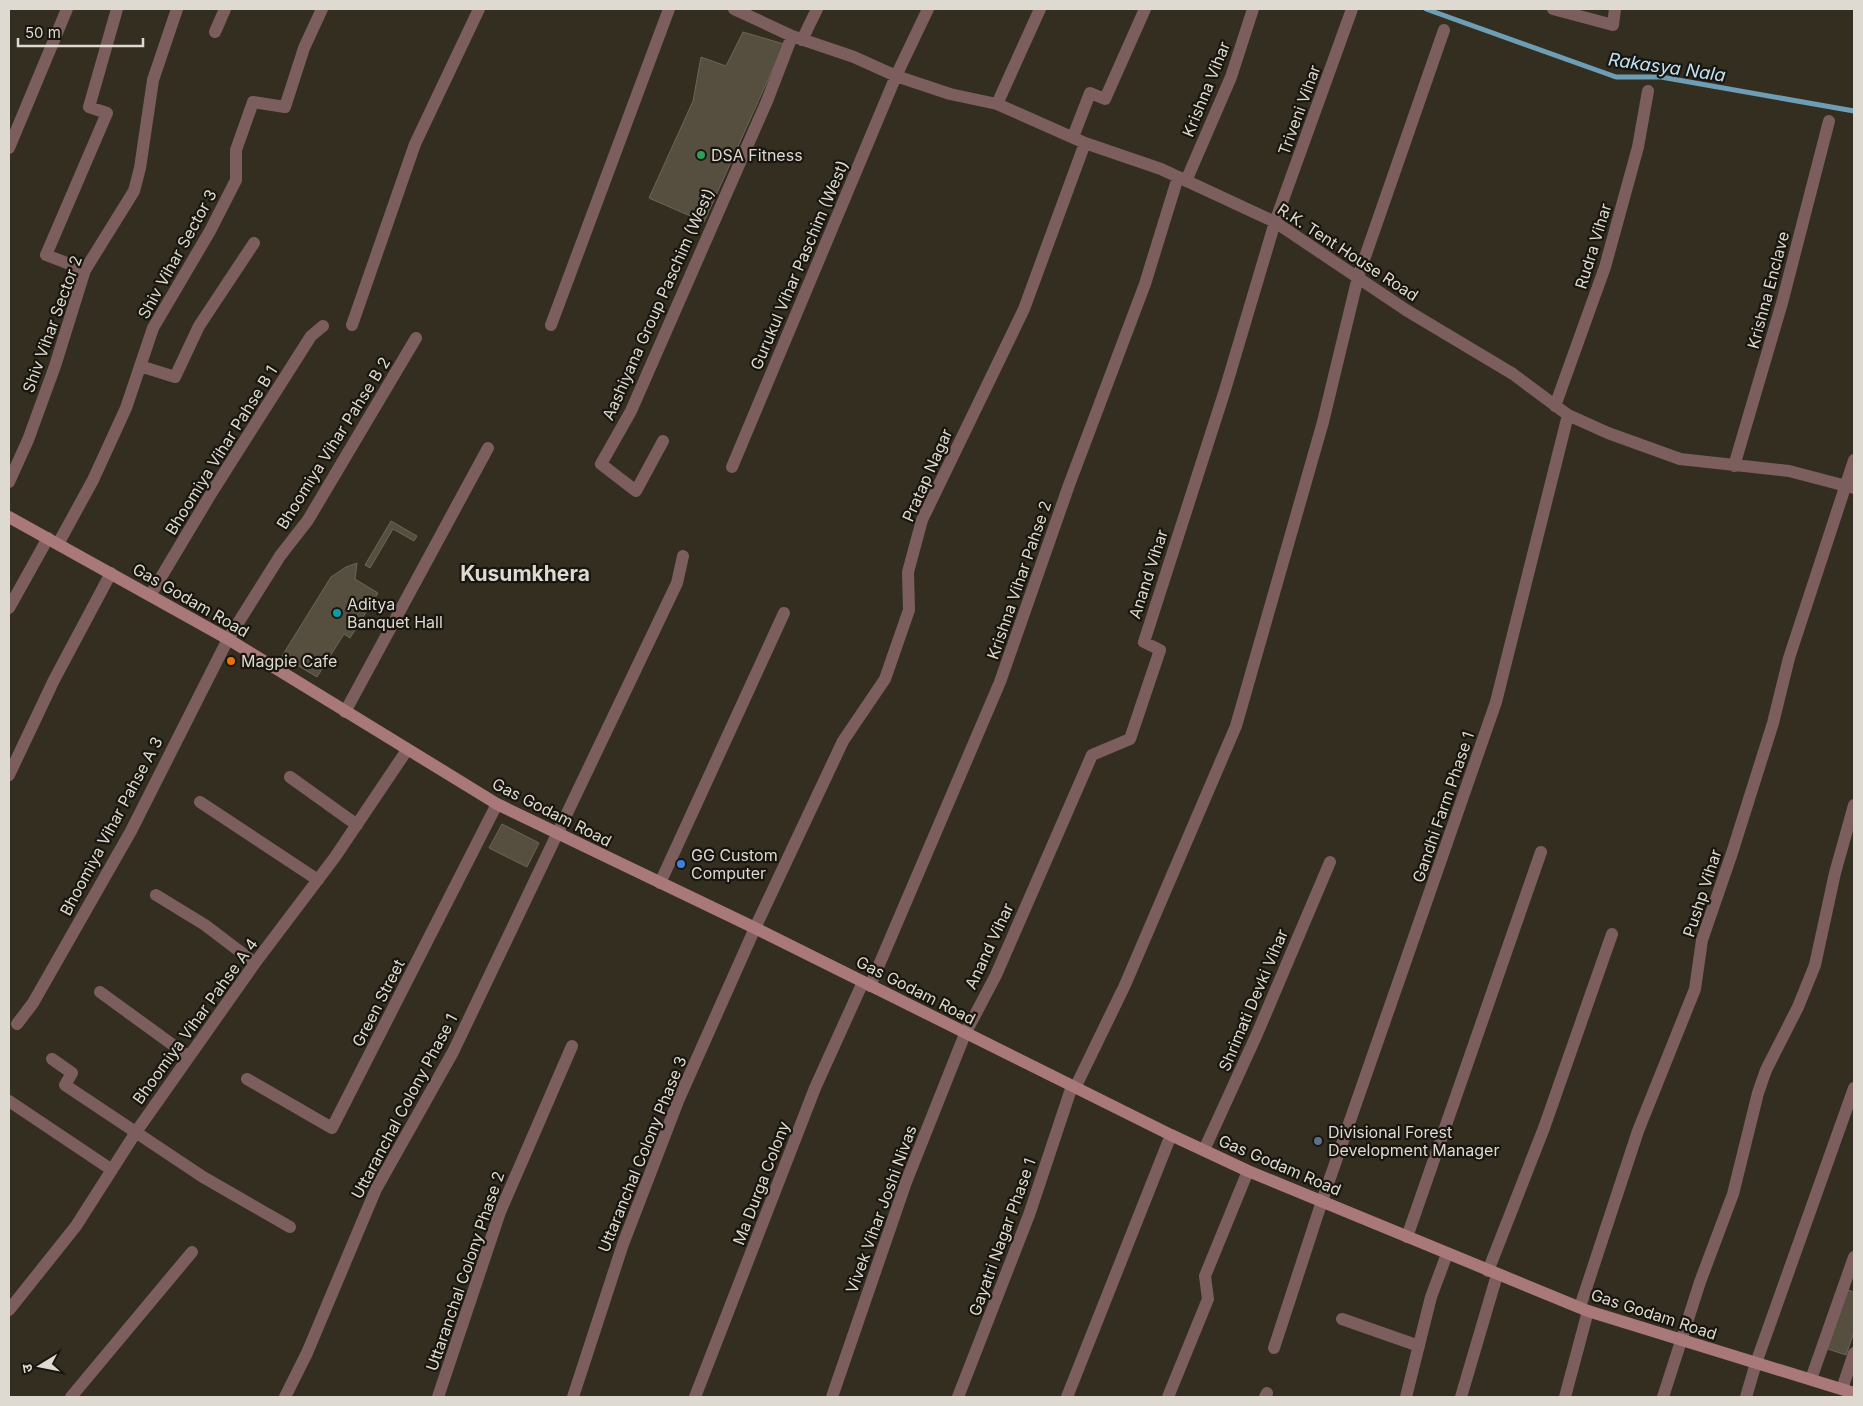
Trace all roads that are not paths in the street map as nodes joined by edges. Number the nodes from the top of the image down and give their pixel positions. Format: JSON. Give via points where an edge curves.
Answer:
{"nodes":[{"id":1,"x":67,"y":9,"type":"edge"},
{"id":2,"x":117,"y":9,"type":"edge"},
{"id":3,"x":177,"y":9,"type":"edge"},
{"id":4,"x":224,"y":9,"type":"edge"},
{"id":5,"x":322,"y":9,"type":"edge"},
{"id":6,"x":479,"y":9,"type":"edge"},
{"id":7,"x":669,"y":9,"type":"edge"},
{"id":8,"x":734,"y":9,"type":"edge"},
{"id":9,"x":817,"y":9,"type":"edge"},
{"id":10,"x":928,"y":9,"type":"edge"},
{"id":11,"x":1040,"y":9,"type":"edge"},
{"id":12,"x":1145,"y":9,"type":"edge"},
{"id":13,"x":1253,"y":9,"type":"edge"},
{"id":14,"x":1352,"y":9,"type":"edge"},
{"id":15,"x":1553,"y":9,"type":"edge"},
{"id":16,"x":1614,"y":9,"type":"edge"},
{"id":17,"x":1444,"y":30,"type":"dead end"},
{"id":18,"x":215,"y":32,"type":"dead end"},
{"id":19,"x":797,"y":38,"type":"junction"},
{"id":20,"x":896,"y":76,"type":"junction"},
{"id":21,"x":1648,"y":91,"type":"dead end"},
{"id":22,"x":997,"y":104,"type":"junction"},
{"id":23,"x":1829,"y":121,"type":"dead end"},
{"id":24,"x":1073,"y":137,"type":"junction"},
{"id":25,"x":1085,"y":143,"type":"junction"},
{"id":26,"x":9,"y":148,"type":"edge"},
{"id":27,"x":1182,"y":179,"type":"junction"},
{"id":28,"x":1275,"y":222,"type":"junction"},
{"id":29,"x":254,"y":243,"type":"dead end"},
{"id":30,"x":85,"y":270,"type":"junction"},
{"id":31,"x":1358,"y":277,"type":"junction"},
{"id":32,"x":352,"y":325,"type":"dead end"},
{"id":33,"x":551,"y":325,"type":"dead end"},
{"id":34,"x":323,"y":326,"type":"dead end"},
{"id":35,"x":416,"y":338,"type":"dead end"},
{"id":36,"x":140,"y":366,"type":"junction"},
{"id":37,"x":1555,"y":406,"type":"junction"},
{"id":38,"x":1568,"y":415,"type":"junction"},
{"id":39,"x":663,"y":441,"type":"dead end"},
{"id":40,"x":488,"y":448,"type":"dead end"},
{"id":41,"x":1854,"y":460,"type":"edge"},
{"id":42,"x":1734,"y":466,"type":"junction"},
{"id":43,"x":732,"y":467,"type":"dead end"},
{"id":44,"x":9,"y":482,"type":"edge"},
{"id":45,"x":1851,"y":487,"type":"edge"},
{"id":46,"x":9,"y":517,"type":"edge"},
{"id":47,"x":53,"y":541,"type":"junction"},
{"id":48,"x":683,"y":556,"type":"dead end"},
{"id":49,"x":111,"y":573,"type":"junction"},
{"id":50,"x":151,"y":594,"type":"junction"},
{"id":51,"x":9,"y":608,"type":"edge"},
{"id":52,"x":784,"y":613,"type":"dead end"},
{"id":53,"x":228,"y":639,"type":"junction"},
{"id":54,"x":345,"y":712,"type":"junction"},
{"id":55,"x":406,"y":750,"type":"junction"},
{"id":56,"x":9,"y":775,"type":"edge"},
{"id":57,"x":290,"y":777,"type":"dead end"},
{"id":58,"x":200,"y":802,"type":"dead end"},
{"id":59,"x":498,"y":804,"type":"junction"},
{"id":60,"x":1854,"y":805,"type":"edge"},
{"id":61,"x":357,"y":825,"type":"junction"},
{"id":62,"x":557,"y":833,"type":"junction"},
{"id":63,"x":1541,"y":852,"type":"dead end"},
{"id":64,"x":1330,"y":862,"type":"dead end"},
{"id":65,"x":318,"y":880,"type":"junction"},
{"id":66,"x":660,"y":883,"type":"junction"},
{"id":67,"x":156,"y":895,"type":"dead end"},
{"id":68,"x":755,"y":928,"type":"junction"},
{"id":69,"x":1612,"y":934,"type":"dead end"},
{"id":70,"x":255,"y":963,"type":"junction"},
{"id":71,"x":867,"y":984,"type":"junction"},
{"id":72,"x":100,"y":992,"type":"dead end"},
{"id":73,"x":17,"y":1024,"type":"dead end"},
{"id":74,"x":965,"y":1034,"type":"junction"},
{"id":75,"x":572,"y":1046,"type":"dead end"},
{"id":76,"x":188,"y":1056,"type":"junction"},
{"id":77,"x":52,"y":1059,"type":"dead end"},
{"id":78,"x":246,"y":1079,"type":"dead end"},
{"id":79,"x":1074,"y":1087,"type":"junction"},
{"id":80,"x":1854,"y":1088,"type":"edge"},
{"id":81,"x":9,"y":1100,"type":"edge"},
{"id":82,"x":136,"y":1132,"type":"junction"},
{"id":83,"x":1171,"y":1135,"type":"junction"},
{"id":84,"x":1204,"y":1150,"type":"junction"},
{"id":85,"x":112,"y":1170,"type":"junction"},
{"id":86,"x":1248,"y":1171,"type":"junction"},
{"id":87,"x":1322,"y":1201,"type":"junction"},
{"id":88,"x":290,"y":1227,"type":"dead end"},
{"id":89,"x":1407,"y":1237,"type":"junction"},
{"id":90,"x":192,"y":1252,"type":"dead end"},
{"id":91,"x":1447,"y":1254,"type":"junction"},
{"id":92,"x":1854,"y":1257,"type":"edge"},
{"id":93,"x":1493,"y":1273,"type":"junction"},
{"id":94,"x":1584,"y":1309,"type":"junction"},
{"id":95,"x":9,"y":1310,"type":"edge"},
{"id":96,"x":1342,"y":1320,"type":"dead end"},
{"id":97,"x":1681,"y":1340,"type":"junction"},
{"id":98,"x":1419,"y":1346,"type":"junction"},
{"id":99,"x":1274,"y":1348,"type":"dead end"},
{"id":100,"x":1854,"y":1353,"type":"edge"},
{"id":101,"x":1756,"y":1363,"type":"junction"},
{"id":102,"x":1811,"y":1379,"type":"junction"},
{"id":103,"x":1848,"y":1391,"type":"edge"},
{"id":104,"x":71,"y":1397,"type":"edge"},
{"id":105,"x":285,"y":1397,"type":"edge"},
{"id":106,"x":438,"y":1397,"type":"edge"},
{"id":107,"x":572,"y":1397,"type":"edge"},
{"id":108,"x":695,"y":1397,"type":"edge"},
{"id":109,"x":832,"y":1397,"type":"edge"},
{"id":110,"x":958,"y":1397,"type":"edge"},
{"id":111,"x":1067,"y":1397,"type":"edge"},
{"id":112,"x":1168,"y":1397,"type":"edge"},
{"id":113,"x":1406,"y":1397,"type":"edge"},
{"id":114,"x":1461,"y":1397,"type":"edge"},
{"id":115,"x":1565,"y":1397,"type":"edge"},
{"id":116,"x":1663,"y":1397,"type":"edge"},
{"id":117,"x":1746,"y":1397,"type":"edge"}],
"edges":[{"from":1,"to":26,"type":"street"},
{"from":2,"to":30,"type":"street","via":[[90,107],[107,114],[46,255]]},
{"from":3,"to":30,"type":"street","name":"Shiv Vihar Sector 2","via":[[153,80],[134,191]]},
{"from":4,"to":18,"type":"street"},
{"from":5,"to":36,"type":"street","name":"Shiv Vihar Sector 3","via":[[304,48],[285,107],[254,102],[236,150],[236,180],[153,328]]},
{"from":6,"to":32,"type":"street","via":[[415,144]]},
{"from":7,"to":33,"type":"street"},
{"from":8,"to":19,"type":"street","name":"R.K. Tent House Road"},
{"from":9,"to":19,"type":"street"},
{"from":10,"to":20,"type":"street","name":"Gurukul Vihar Paschim (West)"},
{"from":11,"to":22,"type":"street"},
{"from":12,"to":24,"type":"street","via":[[1106,99],[1090,93]]},
{"from":13,"to":27,"type":"street","name":"Krishna Vihar","via":[[1231,76]]},
{"from":14,"to":28,"type":"street","name":"Triveni Vihar"},
{"from":15,"to":16,"type":"street","via":[[1613,25]]},
{"from":17,"to":31,"type":"street","name":"Gayatri Nagar Phase 1"},
{"from":19,"to":20,"type":"street","name":"R.K. Tent House Road","via":[[854,57]]},
{"from":19,"to":39,"type":"street","name":"Aashiyana Group Paschim (West)","via":[[631,410],[601,464],[636,491]]},
{"from":20,"to":22,"type":"street","name":"R.K. Tent House Road","via":[[950,94]]},
{"from":20,"to":43,"type":"street","name":"Gurukul Vihar Paschim (West)"},
{"from":21,"to":37,"type":"street","name":"Rudra Vihar","via":[[1638,148],[1605,267]]},
{"from":22,"to":24,"type":"street","name":"R.K. Tent House Road"},
{"from":23,"to":42,"type":"street","name":"Krishna Enclave","via":[[1782,303]]},
{"from":24,"to":25,"type":"street","name":"R.K. Tent House Road"},
{"from":25,"to":27,"type":"street","name":"R.K. Tent House Road"},
{"from":25,"to":68,"type":"street","name":"Pratap Nagar","via":[[1024,309],[922,520],[908,572],[909,610],[884,679],[843,741]]},
{"from":27,"to":28,"type":"street","name":"R.K. Tent House Road"},
{"from":27,"to":71,"type":"street","name":"Krishna Vihar Pahse 2","via":[[1000,682]]},
{"from":28,"to":31,"type":"street","name":"R.K. Tent House Road"},
{"from":28,"to":74,"type":"street","name":"Anand Vihar","via":[[1144,642],[1160,650],[1130,739],[1092,755],[996,975]]},
{"from":29,"to":36,"type":"street","via":[[200,326],[175,377]]},
{"from":30,"to":44,"type":"street","name":"Shiv Vihar Sector 2","via":[[55,366]]},
{"from":31,"to":37,"type":"street","name":"R.K. Tent House Road","via":[[1406,310],[1513,374]]},
{"from":31,"to":79,"type":"street","name":"Gayatri Nagar Phase 1","via":[[1322,422],[1236,726],[1125,984]]},
{"from":34,"to":50,"type":"street","name":"Bhoomiya Vihar Pahse B 1","via":[[311,336]]},
{"from":35,"to":53,"type":"street","name":"Bhoomiya Vihar Pahse B 2","via":[[308,520],[280,556]]},
{"from":36,"to":47,"type":"street","name":"Shiv Vihar Sector 3","via":[[126,408],[93,480]]},
{"from":37,"to":38,"type":"street","name":"R.K. Tent House Road"},
{"from":38,"to":42,"type":"street","name":"R.K. Tent House Road","via":[[1680,459]]},
{"from":38,"to":87,"type":"street","name":"Gandhi Farm Phase 1","via":[[1496,702]]},
{"from":40,"to":54,"type":"street"},
{"from":41,"to":45,"type":"street","name":"Pushp Vihar"},
{"from":42,"to":45,"type":"street","name":"R.K. Tent House Road","via":[[1789,471]]},
{"from":45,"to":94,"type":"street","name":"Pushp Vihar","via":[[1789,658],[1770,732],[1702,940],[1695,989],[1638,1131]]},
{"from":46,"to":47,"type":"main road","name":"Gas Godam Road"},
{"from":47,"to":49,"type":"main road","name":"Gas Godam Road"},
{"from":47,"to":51,"type":"street","name":"Shiv Vihar Sector 3"},
{"from":48,"to":62,"type":"street","name":"Uttaranchal Colony Phase 1","via":[[676,583]]},
{"from":49,"to":50,"type":"main road","name":"Gas Godam Road"},
{"from":49,"to":56,"type":"street","via":[[58,672]]},
{"from":50,"to":53,"type":"main road","name":"Gas Godam Road"},
{"from":52,"to":66,"type":"street"},
{"from":53,"to":54,"type":"main road","name":"Gas Godam Road"},
{"from":53,"to":73,"type":"street","name":"Bhoomiya Vihar Pahse A 3","via":[[131,831],[33,1003]]},
{"from":54,"to":55,"type":"main road","name":"Gas Godam Road"},
{"from":55,"to":59,"type":"main road","name":"Gas Godam Road"},
{"from":55,"to":61,"type":"street","name":"Bhoomiya Vihar Pahse A 4"},
{"from":57,"to":61,"type":"street"},
{"from":58,"to":65,"type":"street"},
{"from":59,"to":62,"type":"main road","name":"Gas Godam Road"},
{"from":59,"to":78,"type":"street","name":"Green Street","via":[[332,1128]]},
{"from":60,"to":97,"type":"street","via":[[1815,965],[1763,1078],[1733,1194]]},
{"from":61,"to":65,"type":"street","name":"Bhoomiya Vihar Pahse A 4"},
{"from":62,"to":66,"type":"main road","name":"Gas Godam Road"},
{"from":62,"to":105,"type":"street","name":"Uttaranchal Colony Phase 1","via":[[454,1052],[376,1189],[307,1354]]},
{"from":63,"to":89,"type":"street"},
{"from":64,"to":84,"type":"street","name":"Shrimati Devki Vihar"},
{"from":65,"to":70,"type":"street","name":"Bhoomiya Vihar Pahse A 4"},
{"from":66,"to":68,"type":"main road","name":"Gas Godam Road"},
{"from":67,"to":70,"type":"street","via":[[205,925]]},
{"from":68,"to":71,"type":"main road","name":"Gas Godam Road"},
{"from":68,"to":107,"type":"street","name":"Uttaranchal Colony Phase 3","via":[[678,1101],[622,1244]]},
{"from":69,"to":93,"type":"street"},
{"from":70,"to":76,"type":"street","name":"Bhoomiya Vihar Pahse A 4"},
{"from":71,"to":74,"type":"main road","name":"Gas Godam Road"},
{"from":71,"to":108,"type":"street","name":"Ma Durga Colony","via":[[811,1097]]},
{"from":72,"to":76,"type":"street"},
{"from":74,"to":79,"type":"main road","name":"Gas Godam Road"},
{"from":74,"to":109,"type":"street","name":"Vivek Vihar Joshi Nivas","via":[[906,1182]]},
{"from":75,"to":106,"type":"street","name":"Uttaranchal Colony Phase 2","via":[[500,1212]]},
{"from":76,"to":82,"type":"street","name":"Bhoomiya Vihar Pahse A 4"},
{"from":77,"to":82,"type":"street","via":[[72,1073],[66,1085]]},
{"from":79,"to":83,"type":"main road","name":"Gas Godam Road"},
{"from":79,"to":110,"type":"street","name":"Gayatri Nagar Phase 1","via":[[1029,1215]]},
{"from":80,"to":101,"type":"street"},
{"from":81,"to":85,"type":"street"},
{"from":82,"to":85,"type":"street","name":"Bhoomiya Vihar Pahse A 4"},
{"from":82,"to":88,"type":"street","via":[[203,1177]]},
{"from":83,"to":84,"type":"main road","name":"Gas Godam Road"},
{"from":83,"to":111,"type":"street"},
{"from":84,"to":86,"type":"main road","name":"Gas Godam Road"},
{"from":85,"to":95,"type":"street","name":"Bhoomiya Vihar Pahse A 4","via":[[76,1226]]},
{"from":86,"to":87,"type":"main road","name":"Gas Godam Road"},
{"from":86,"to":112,"type":"street","via":[[1204,1276],[1208,1299]]},
{"from":87,"to":89,"type":"main road","name":"Gas Godam Road"},
{"from":87,"to":99,"type":"street","name":"Gandhi Farm Phase 1"},
{"from":89,"to":91,"type":"main road","name":"Gas Godam Road"},
{"from":90,"to":104,"type":"street"},
{"from":91,"to":93,"type":"main road","name":"Gas Godam Road"},
{"from":91,"to":98,"type":"street","via":[[1431,1297]]},
{"from":92,"to":102,"type":"street"},
{"from":93,"to":94,"type":"main road","name":"Gas Godam Road"},
{"from":93,"to":114,"type":"street"},
{"from":94,"to":97,"type":"main road","name":"Gas Godam Road"},
{"from":94,"to":115,"type":"street","name":"Pushp Vihar"},
{"from":96,"to":98,"type":"street"},
{"from":97,"to":101,"type":"main road","name":"Gas Godam Road"},
{"from":97,"to":116,"type":"street"},
{"from":98,"to":113,"type":"street"},
{"from":100,"to":103,"type":"street"},
{"from":101,"to":102,"type":"main road","name":"Gas Godam Road"},
{"from":101,"to":117,"type":"street"},
{"from":102,"to":103,"type":"main road","name":"Gas Godam Road"}]}
